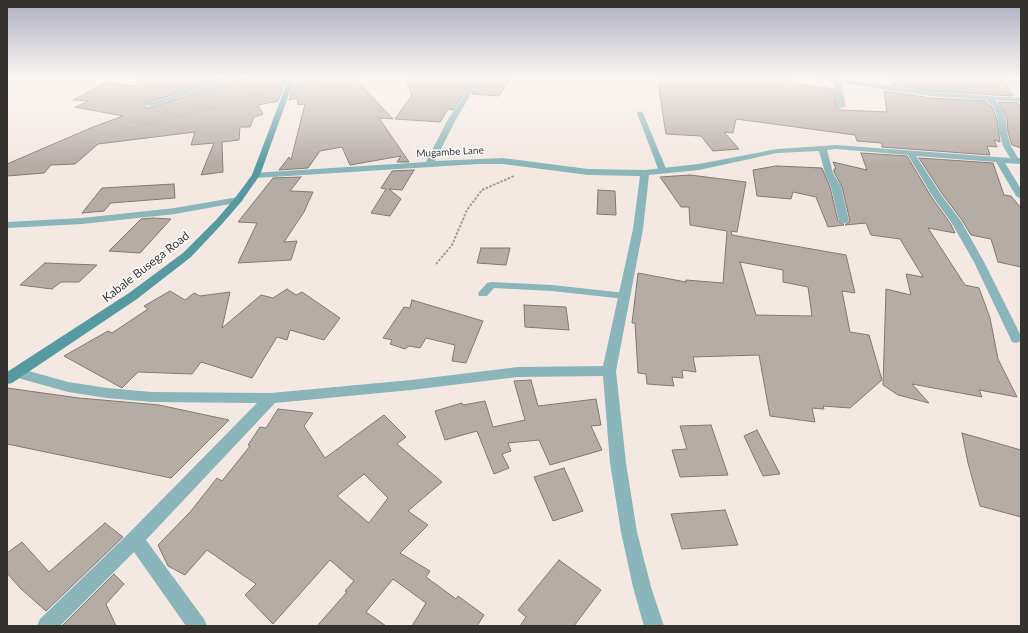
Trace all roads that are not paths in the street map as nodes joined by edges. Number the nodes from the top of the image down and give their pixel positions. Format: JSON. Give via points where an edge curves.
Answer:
{"nodes":[{"id":1,"x":281,"y":107,"type":"edge"},
{"id":2,"x":460,"y":107,"type":"edge"},
{"id":3,"x":997,"y":107,"type":"edge"},
{"id":4,"x":640,"y":113,"type":"dead end"},
{"id":5,"x":822,"y":148,"type":"junction"},
{"id":6,"x":911,"y":154,"type":"junction"},
{"id":7,"x":999,"y":159,"type":"junction"},
{"id":8,"x":1018,"y":161,"type":"edge"},
{"id":9,"x":430,"y":163,"type":"junction"},
{"id":10,"x":663,"y":171,"type":"junction"},
{"id":11,"x":646,"y":173,"type":"junction"},
{"id":12,"x":256,"y":175,"type":"junction"},
{"id":13,"x":1021,"y":196,"type":"edge"},
{"id":14,"x":238,"y":200,"type":"junction"},
{"id":15,"x":844,"y":221,"type":"dead end"},
{"id":16,"x":7,"y":225,"type":"edge"},
{"id":17,"x":483,"y":294,"type":"dead end"},
{"id":18,"x":625,"y":296,"type":"junction"},
{"id":19,"x":1016,"y":339,"type":"dead end"},
{"id":20,"x":609,"y":371,"type":"junction"},
{"id":21,"x":13,"y":376,"type":"edge"},
{"id":22,"x":271,"y":398,"type":"junction"},
{"id":23,"x":135,"y":538,"type":"junction"},
{"id":24,"x":47,"y":626,"type":"edge"},
{"id":25,"x":197,"y":626,"type":"edge"},
{"id":26,"x":654,"y":626,"type":"edge"}],
"edges":[{"from":1,"to":12,"type":"street","name":"Kabale Busega Road"},
{"from":2,"to":9,"type":"street"},
{"from":3,"to":8,"type":"street","via":[[1007,146]]},
{"from":4,"to":10,"type":"lane"},
{"from":5,"to":6,"type":"street","name":"Mugambe Lane"},
{"from":5,"to":10,"type":"street","name":"Mugambe Lane","via":[[777,151],[699,167]]},
{"from":5,"to":15,"type":"street","via":[[836,187]]},
{"from":6,"to":7,"type":"street","name":"Mugambe Lane"},
{"from":6,"to":19,"type":"street","via":[[956,221]]},
{"from":7,"to":8,"type":"street","name":"Mugambe Lane"},
{"from":7,"to":13,"type":"street"},
{"from":9,"to":11,"type":"street","name":"Mugambe Lane","via":[[503,161],[588,172]]},
{"from":9,"to":12,"type":"street","name":"Mugambe Lane"},
{"from":10,"to":11,"type":"street","name":"Mugambe Lane"},
{"from":11,"to":18,"type":"street"},
{"from":12,"to":14,"type":"street","name":"Kabale Busega Road"},
{"from":14,"to":16,"type":"street","via":[[134,216]]},
{"from":14,"to":21,"type":"street","name":"Kabale Busega Road","via":[[186,255],[133,296]]},
{"from":17,"to":18,"type":"lane","via":[[492,285],[504,285]]},
{"from":18,"to":20,"type":"street"},
{"from":20,"to":22,"type":"street","via":[[518,372]]},
{"from":20,"to":26,"type":"street","via":[[618,463],[629,532]]},
{"from":21,"to":22,"type":"street","via":[[107,393],[152,397]]},
{"from":22,"to":23,"type":"street"},
{"from":23,"to":24,"type":"street"},
{"from":23,"to":25,"type":"street"}]}
